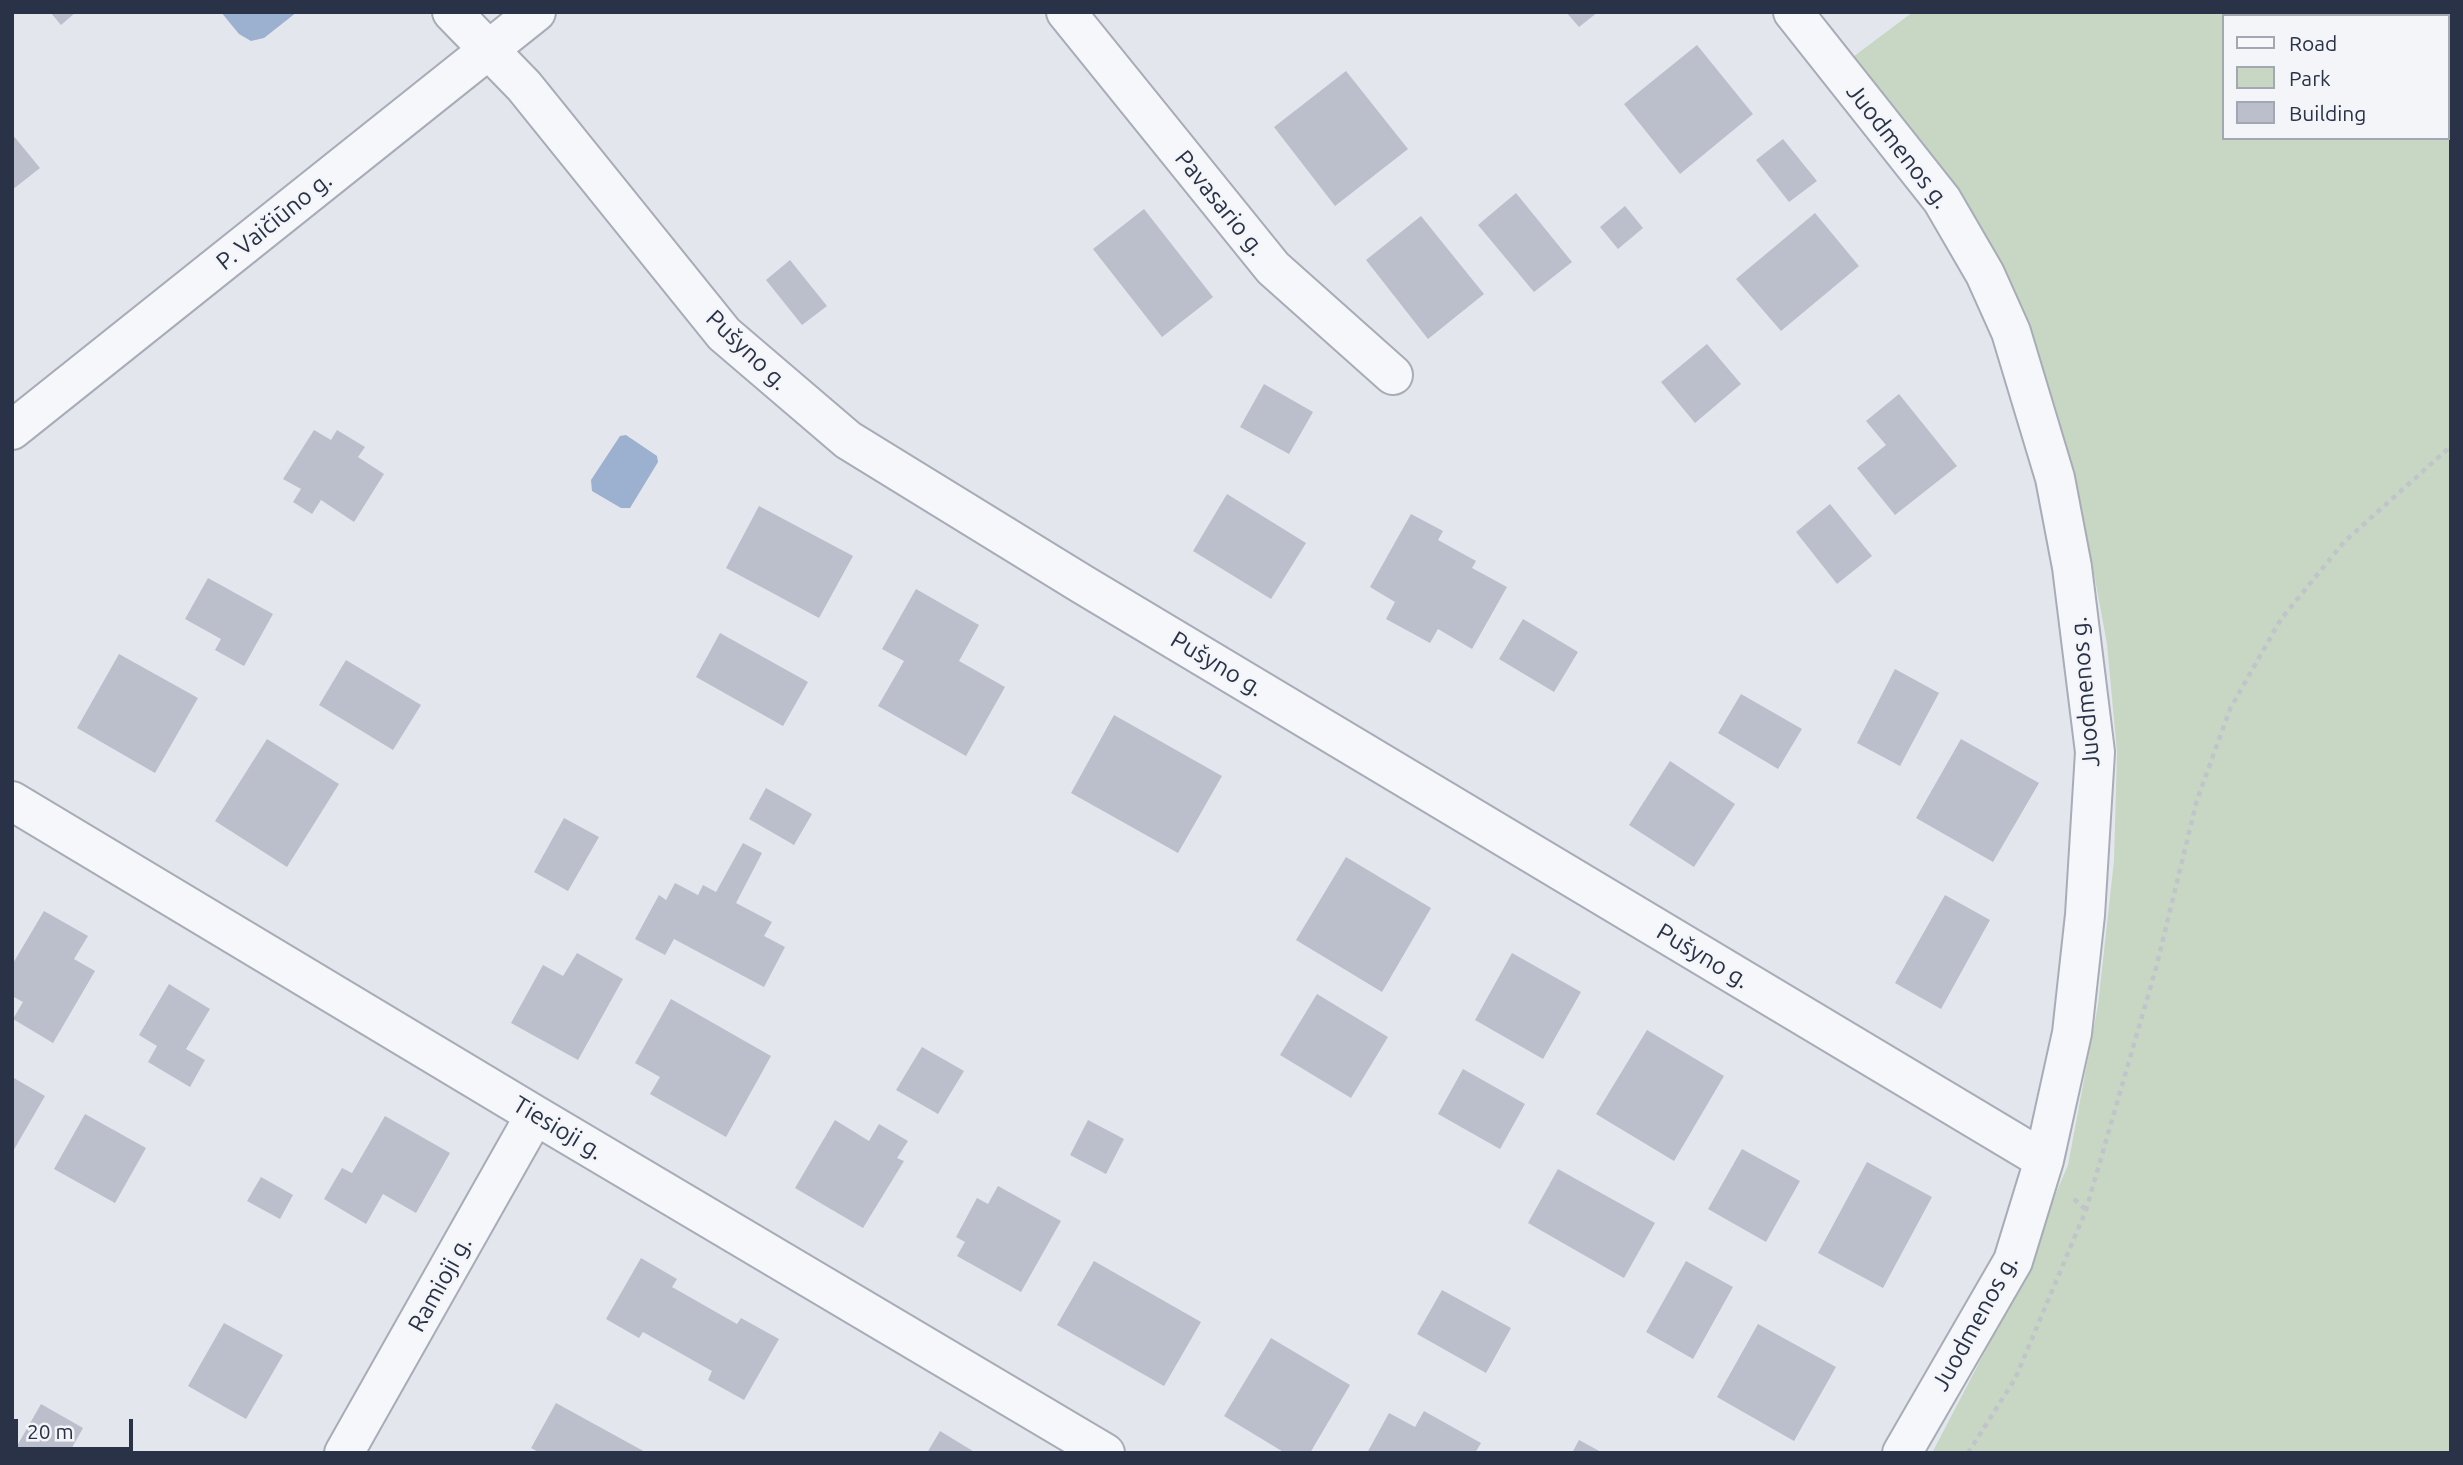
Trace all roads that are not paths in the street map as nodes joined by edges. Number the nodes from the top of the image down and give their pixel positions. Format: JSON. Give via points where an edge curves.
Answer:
{"nodes":[{"id":1,"x":453,"y":12,"type":"edge"},
{"id":2,"x":536,"y":12,"type":"edge"},
{"id":3,"x":1066,"y":12,"type":"edge"},
{"id":4,"x":1793,"y":12,"type":"edge"},
{"id":5,"x":488,"y":51,"type":"junction"},
{"id":6,"x":1393,"y":376,"type":"dead end"},
{"id":7,"x":12,"y":430,"type":"edge"},
{"id":8,"x":12,"y":801,"type":"edge"},
{"id":9,"x":535,"y":1115,"type":"junction"},
{"id":10,"x":2043,"y":1160,"type":"junction"},
{"id":11,"x":344,"y":1453,"type":"edge"},
{"id":12,"x":1105,"y":1453,"type":"edge"},
{"id":13,"x":1902,"y":1453,"type":"edge"}],
"edges":[{"from":1,"to":5,"type":"street","name":"Pušyno g."},
{"from":2,"to":5,"type":"street","name":"P. Vaičiūno g."},
{"from":3,"to":6,"type":"street","name":"Pavasario g.","via":[[1273,268]]},
{"from":4,"to":10,"type":"street","name":"Juodmenos g.","via":[[1942,200],[1985,274],[2011,332],[2055,478],[2072,567],[2095,752],[2072,1033]]},
{"from":5,"to":7,"type":"street","name":"P. Vaičiūno g."},
{"from":5,"to":10,"type":"street","name":"Pušyno g.","via":[[524,86],[724,334],[848,440]]},
{"from":8,"to":9,"type":"street","name":"Tiesioji g."},
{"from":9,"to":11,"type":"street","name":"Ramioji g."},
{"from":9,"to":12,"type":"street","name":"Tiesioji g."},
{"from":10,"to":13,"type":"street","name":"Juodmenos g.","via":[[2013,1261]]}]}
